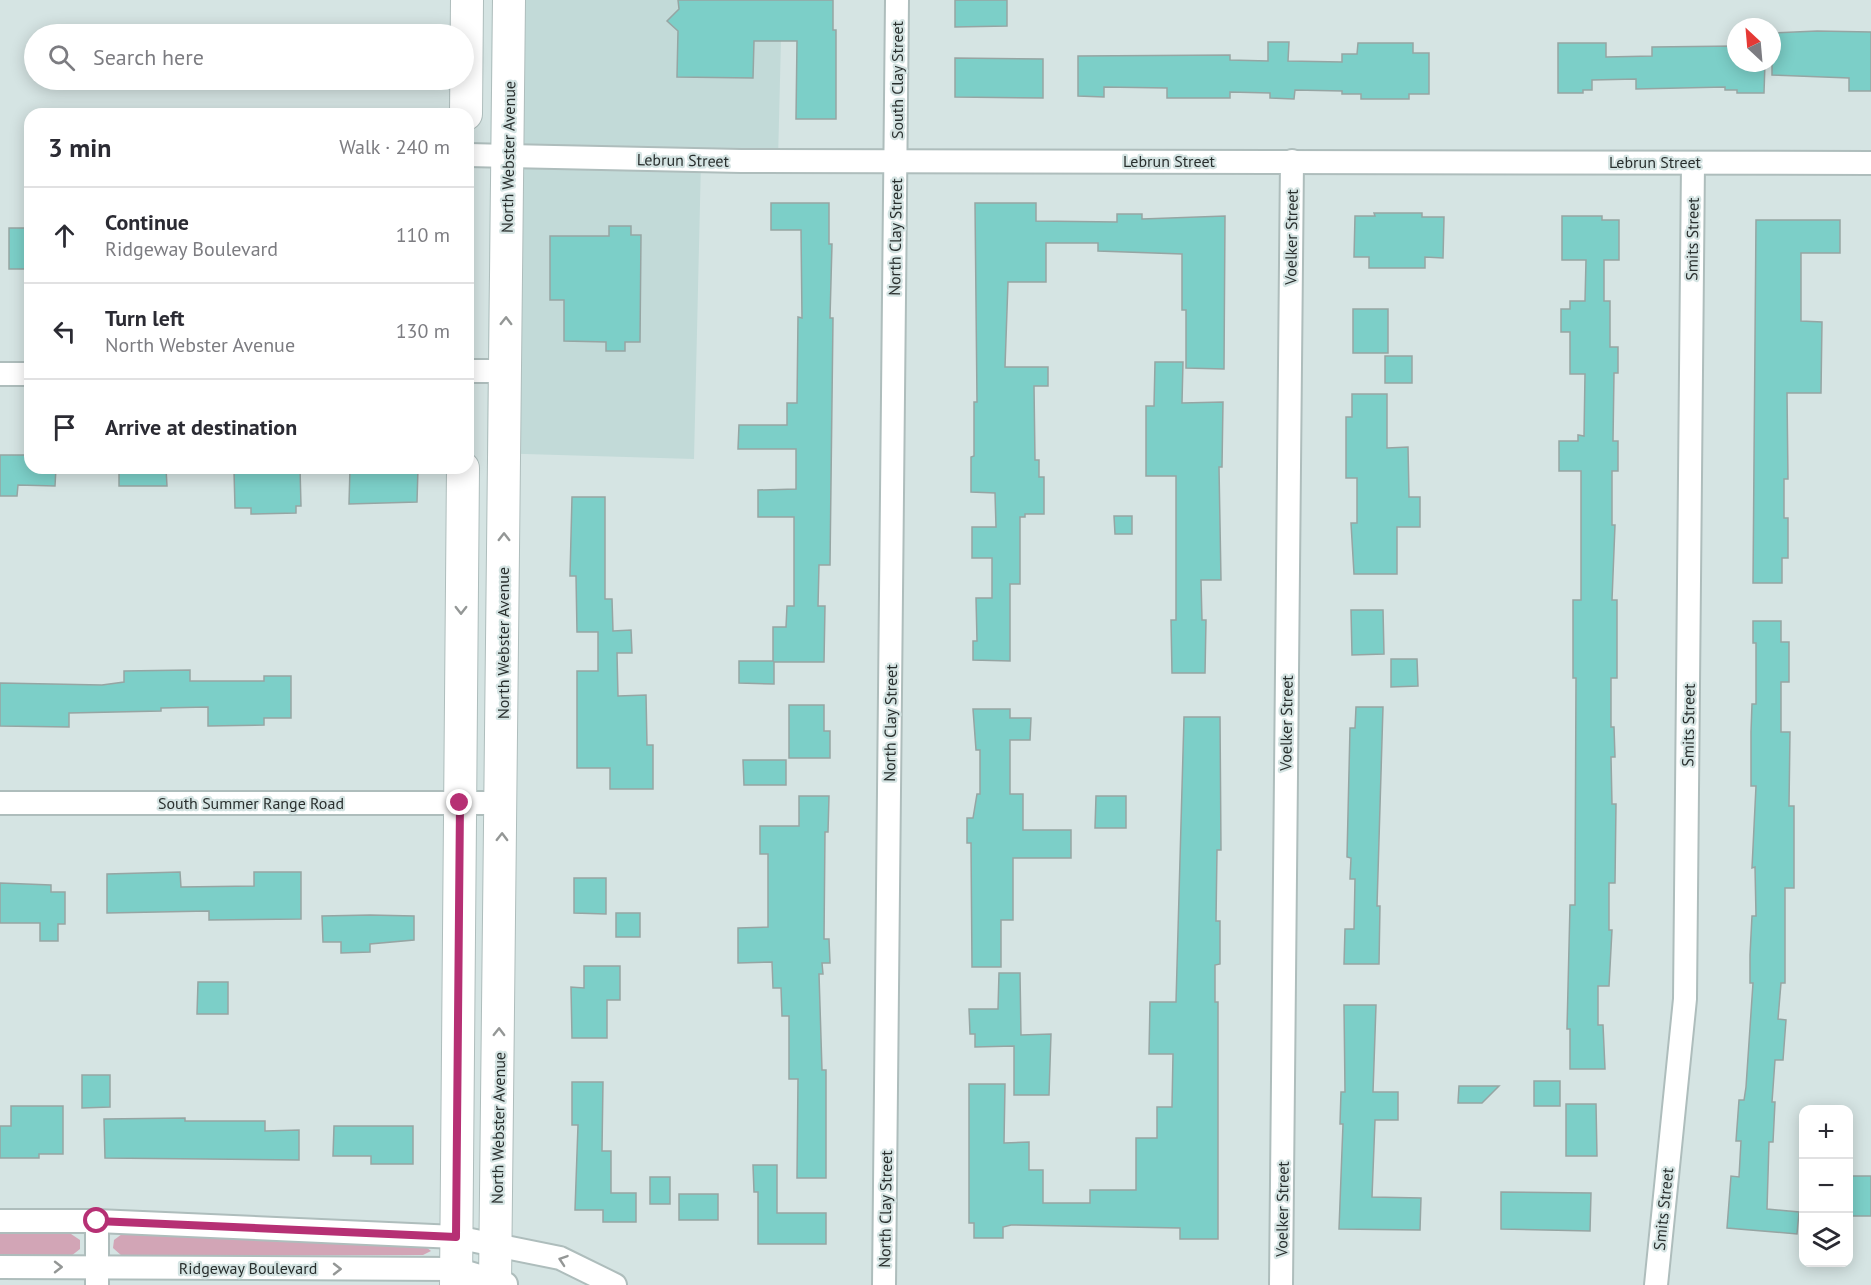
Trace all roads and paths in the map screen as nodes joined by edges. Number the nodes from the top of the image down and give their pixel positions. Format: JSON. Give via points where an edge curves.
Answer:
{"nodes":[{"id":1,"x":467,"y":0,"type":"edge"},
{"id":2,"x":509,"y":0,"type":"edge"},
{"id":3,"x":897,"y":0,"type":"edge"},
{"id":4,"x":467,"y":24,"type":"edge"},
{"id":5,"x":466,"y":90,"type":"edge"},
{"id":6,"x":466,"y":108,"type":"edge"},
{"id":7,"x":474,"y":155,"type":"edge"},
{"id":8,"x":508,"y":157,"type":"junction"},
{"id":9,"x":896,"y":160,"type":"junction"},
{"id":10,"x":1292,"y":161,"type":"junction"},
{"id":11,"x":1693,"y":162,"type":"junction"},
{"id":12,"x":1871,"y":163,"type":"edge"},
{"id":13,"x":474,"y":371,"type":"edge"},
{"id":14,"x":505,"y":371,"type":"junction"},
{"id":15,"x":0,"y":374,"type":"edge"},
{"id":16,"x":24,"y":374,"type":"edge"},
{"id":17,"x":463,"y":474,"type":"edge"},
{"id":18,"x":0,"y":803,"type":"edge"},
{"id":19,"x":460,"y":803,"type":"junction"},
{"id":20,"x":502,"y":803,"type":"junction"},
{"id":21,"x":0,"y":1221,"type":"edge"},
{"id":22,"x":97,"y":1221,"type":"junction"},
{"id":23,"x":456,"y":1237,"type":"junction"},
{"id":24,"x":496,"y":1244,"type":"junction"},
{"id":25,"x":0,"y":1267,"type":"edge"},
{"id":26,"x":97,"y":1276,"type":"edge"},
{"id":27,"x":456,"y":1277,"type":"edge"},
{"id":28,"x":500,"y":1283,"type":"edge"},
{"id":29,"x":615,"y":1285,"type":"edge"},
{"id":30,"x":884,"y":1285,"type":"edge"},
{"id":31,"x":1281,"y":1285,"type":"edge"},
{"id":32,"x":1656,"y":1285,"type":"edge"}],
"edges":[{"from":1,"to":4,"type":"main road"},
{"from":2,"to":8,"type":"main road","name":"North Webster Avenue"},
{"from":3,"to":9,"type":"street","name":"South Clay Street"},
{"from":5,"to":6,"type":"main road"},
{"from":7,"to":8,"type":"street","name":"Lebrun Street"},
{"from":8,"to":9,"type":"street","name":"Lebrun Street"},
{"from":14,"to":8,"type":"main road","name":"North Webster Avenue","one_way":true},
{"from":9,"to":10,"type":"street","name":"Lebrun Street"},
{"from":9,"to":30,"type":"street","name":"North Clay Street"},
{"from":10,"to":11,"type":"street","name":"Lebrun Street"},
{"from":10,"to":31,"type":"street","name":"Voelker Street"},
{"from":11,"to":12,"type":"street","name":"Lebrun Street"},
{"from":11,"to":32,"type":"street","name":"Smits Street","via":[[1685,999]]},
{"from":13,"to":14,"type":"street"},
{"from":20,"to":14,"type":"main road","name":"North Webster Avenue","one_way":true},
{"from":15,"to":16,"type":"street"},
{"from":17,"to":19,"type":"main road","one_way":true},
{"from":18,"to":19,"type":"street","name":"South Summer Range Road"},
{"from":19,"to":20,"type":"street","name":"South Summer Range Road"},
{"from":19,"to":23,"type":"main road"},
{"from":24,"to":20,"type":"main road","name":"North Webster Avenue","one_way":true},
{"from":21,"to":22,"type":"street"},
{"from":22,"to":23,"type":"street"},
{"from":22,"to":26,"type":"street"},
{"from":23,"to":24,"type":"street"},
{"from":23,"to":27,"type":"main road"},
{"from":24,"to":28,"type":"main road","name":"North Webster Avenue"},
{"from":29,"to":24,"type":"street","one_way":true,"via":[[560,1258]]},
{"from":25,"to":26,"type":"street","name":"Ridgeway Boulevard","one_way":true},
{"from":26,"to":27,"type":"street","name":"Ridgeway Boulevard","one_way":true},
{"from":27,"to":28,"type":"street","name":"Ridgeway Boulevard"}]}
